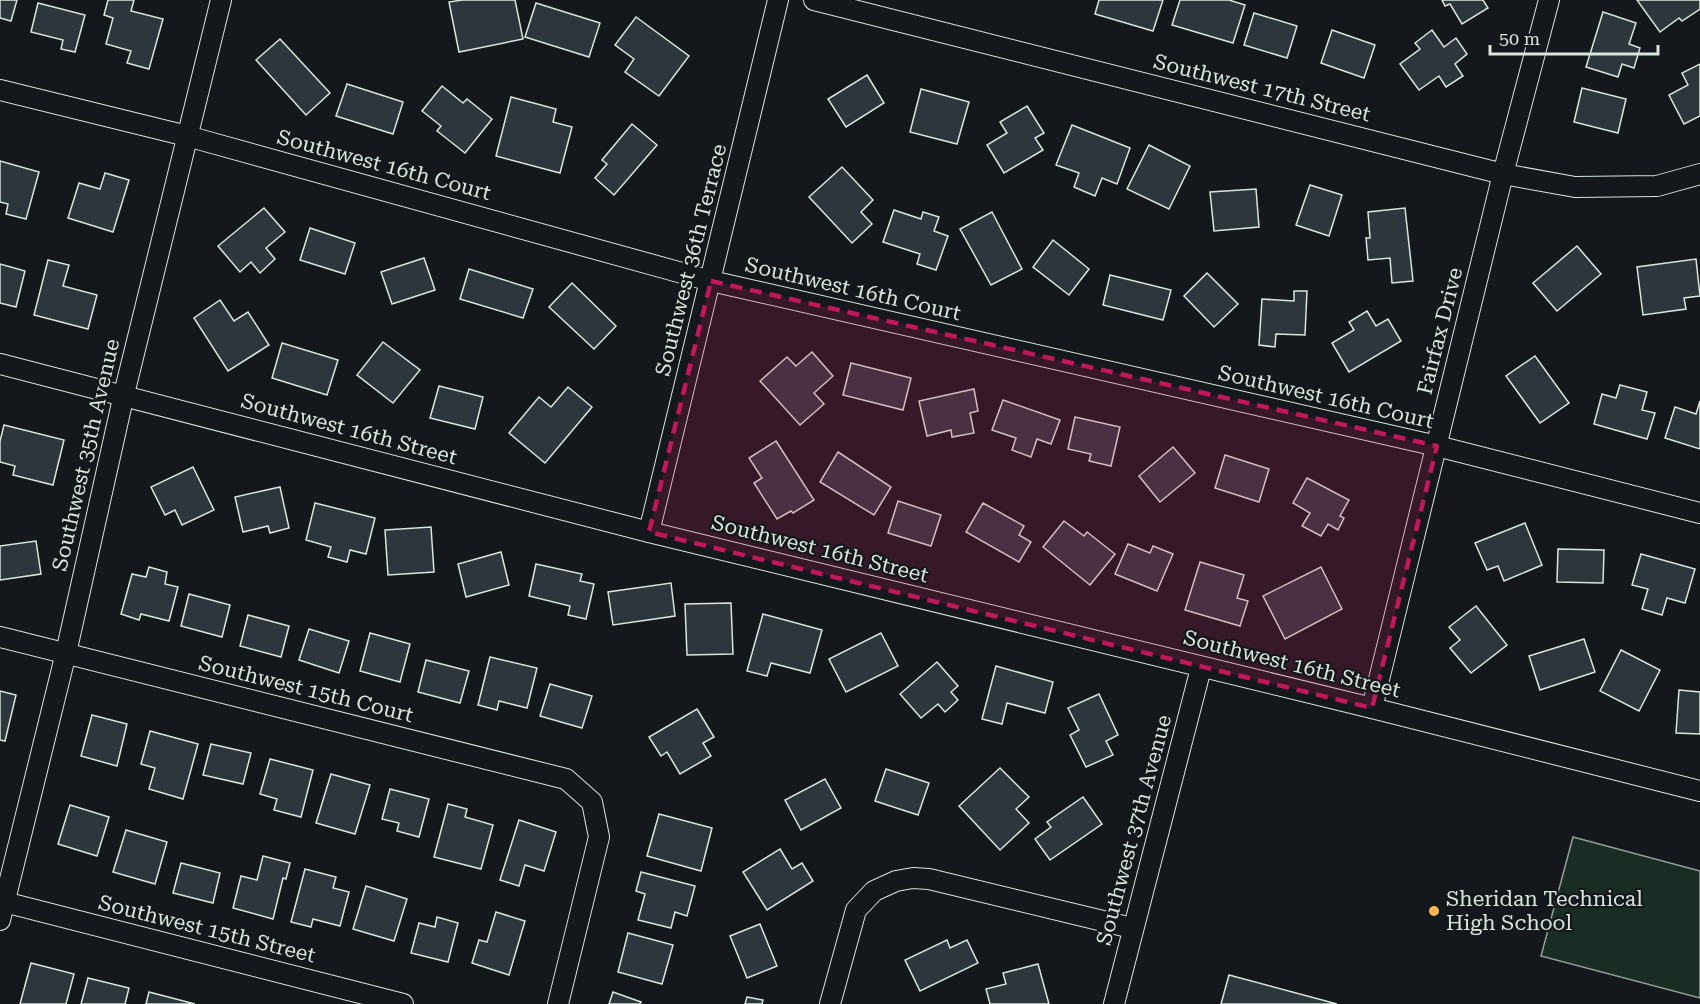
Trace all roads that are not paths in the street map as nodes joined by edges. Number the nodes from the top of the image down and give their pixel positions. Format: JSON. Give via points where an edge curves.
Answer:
{"nodes":[{"id":1,"x":221,"y":0,"type":"edge"},
{"id":2,"x":778,"y":0,"type":"edge"},
{"id":3,"x":814,"y":0,"type":"edge"},
{"id":4,"x":1549,"y":0,"type":"edge"},
{"id":5,"x":0,"y":90,"type":"edge"},
{"id":6,"x":187,"y":136,"type":"junction"},
{"id":7,"x":1503,"y":174,"type":"junction"},
{"id":8,"x":1700,"y":174,"type":"edge"},
{"id":9,"x":711,"y":281,"type":"junction"},
{"id":10,"x":0,"y":363,"type":"edge"},
{"id":11,"x":124,"y":394,"type":"junction"},
{"id":12,"x":1437,"y":446,"type":"junction"},
{"id":13,"x":1700,"y":513,"type":"edge"},
{"id":14,"x":649,"y":532,"type":"junction"},
{"id":15,"x":0,"y":637,"type":"edge"},
{"id":16,"x":66,"y":653,"type":"junction"},
{"id":17,"x":1201,"y":668,"type":"junction"},
{"id":18,"x":1372,"y":708,"type":"junction"},
{"id":19,"x":1700,"y":791,"type":"edge"},
{"id":20,"x":2,"y":908,"type":"edge"},
{"id":21,"x":1132,"y":928,"type":"junction"},
{"id":22,"x":403,"y":1004,"type":"edge"},
{"id":23,"x":558,"y":1004,"type":"edge"},
{"id":24,"x":830,"y":1004,"type":"edge"},
{"id":25,"x":1114,"y":1004,"type":"edge"}],
"edges":[{"from":1,"to":6,"type":"street","name":"Southwest 35th Avenue"},
{"from":2,"to":9,"type":"street","name":"Southwest 36th Terrace"},
{"from":3,"to":7,"type":"street","name":"Southwest 17th Street"},
{"from":4,"to":7,"type":"street","name":"Fairfax Drive"},
{"from":5,"to":6,"type":"street","name":"Southwest 16th Court"},
{"from":6,"to":9,"type":"street","name":"Southwest 16th Court"},
{"from":6,"to":11,"type":"street","name":"Southwest 35th Avenue"},
{"from":7,"to":8,"type":"street","name":"Southwest 17th Street","via":[[1575,187],[1657,186]]},
{"from":7,"to":12,"type":"street","name":"Fairfax Drive"},
{"from":9,"to":12,"type":"street","name":"Southwest 16th Court"},
{"from":9,"to":14,"type":"street","name":"Southwest 36th Terrace"},
{"from":10,"to":11,"type":"street","name":"Southwest 16th Street"},
{"from":11,"to":14,"type":"street","name":"Southwest 16th Street"},
{"from":11,"to":16,"type":"street","name":"Southwest 35th Avenue"},
{"from":12,"to":13,"type":"street","name":"Southwest 16th Court"},
{"from":12,"to":18,"type":"street","name":"Fairfax Drive"},
{"from":14,"to":17,"type":"street","name":"Southwest 16th Street"},
{"from":15,"to":16,"type":"street","name":"Southwest 15th Court"},
{"from":16,"to":20,"type":"street","name":"Southwest 35th Avenue"},
{"from":16,"to":23,"type":"street","name":"Southwest 15th Court","via":[[567,779],[592,802],[599,837]]},
{"from":17,"to":18,"type":"street","name":"Southwest 16th Street"},
{"from":17,"to":21,"type":"street","name":"Southwest 37th Avenue"},
{"from":18,"to":19,"type":"street","name":"Southwest 16th Street"},
{"from":20,"to":22,"type":"street","name":"Southwest 15th Street"},
{"from":21,"to":24,"type":"street","via":[[929,879],[896,881],[874,891],[856,910]]},
{"from":21,"to":25,"type":"street","name":"Southwest 37th Avenue"}]}
